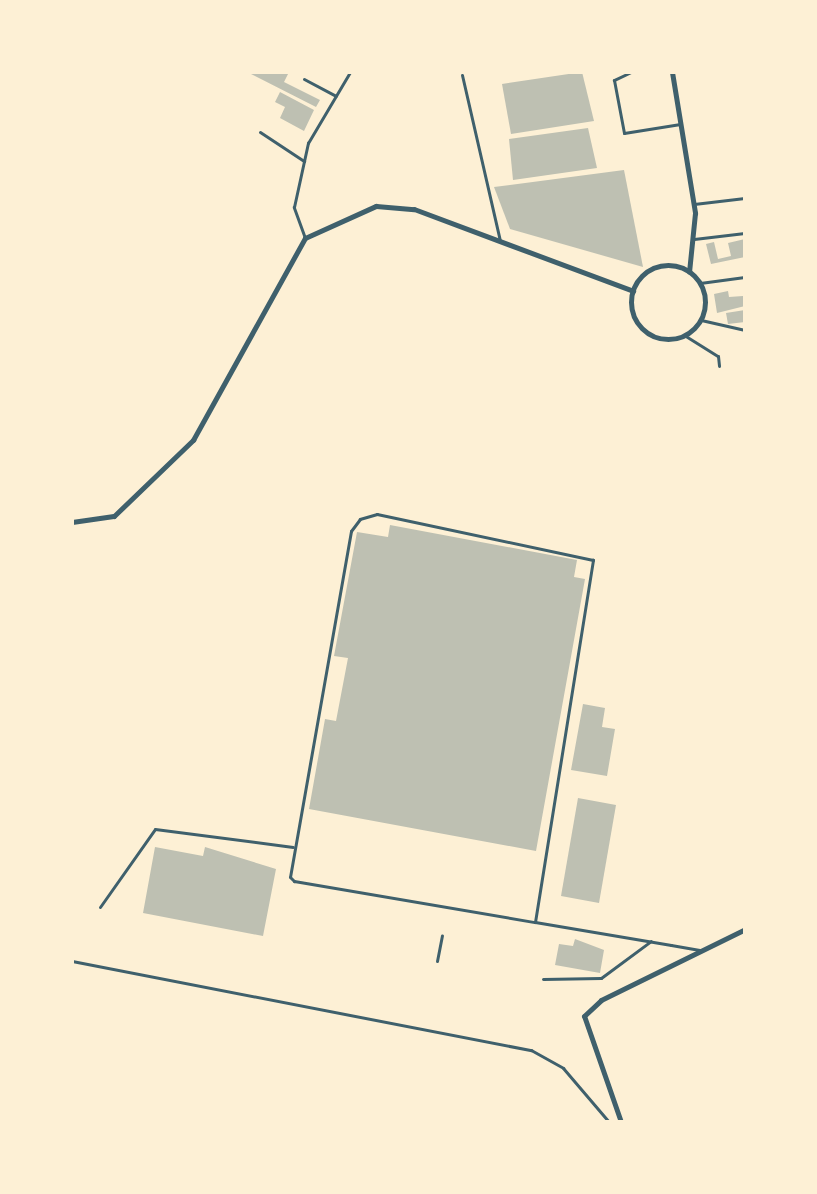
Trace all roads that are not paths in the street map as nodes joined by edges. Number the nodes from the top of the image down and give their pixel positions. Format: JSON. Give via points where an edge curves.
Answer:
{"nodes":[{"id":1,"x":350,"y":72,"type":"edge"},
{"id":2,"x":631,"y":72,"type":"edge"},
{"id":3,"x":672,"y":72,"type":"edge"},
{"id":4,"x":462,"y":75,"type":"dead end"},
{"id":5,"x":304,"y":79,"type":"dead end"},
{"id":6,"x":336,"y":96,"type":"junction"},
{"id":7,"x":681,"y":124,"type":"junction"},
{"id":8,"x":260,"y":132,"type":"dead end"},
{"id":9,"x":304,"y":162,"type":"junction"},
{"id":10,"x":745,"y":198,"type":"edge"},
{"id":11,"x":694,"y":204,"type":"junction"},
{"id":12,"x":745,"y":233,"type":"edge"},
{"id":13,"x":305,"y":238,"type":"junction"},
{"id":14,"x":694,"y":239,"type":"junction"},
{"id":15,"x":500,"y":241,"type":"junction"},
{"id":16,"x":689,"y":272,"type":"junction"},
{"id":17,"x":745,"y":277,"type":"edge"},
{"id":18,"x":700,"y":283,"type":"junction"},
{"id":19,"x":633,"y":291,"type":"junction"},
{"id":20,"x":701,"y":320,"type":"junction"},
{"id":21,"x":745,"y":330,"type":"edge"},
{"id":22,"x":684,"y":335,"type":"junction"},
{"id":23,"x":719,"y":366,"type":"dead end"},
{"id":24,"x":72,"y":522,"type":"edge"},
{"id":25,"x":293,"y":847,"type":"junction"},
{"id":26,"x":100,"y":907,"type":"dead end"},
{"id":27,"x":535,"y":922,"type":"junction"},
{"id":28,"x":745,"y":929,"type":"edge"},
{"id":29,"x":442,"y":935,"type":"dead end"},
{"id":30,"x":651,"y":941,"type":"junction"},
{"id":31,"x":700,"y":951,"type":"junction"},
{"id":32,"x":72,"y":961,"type":"edge"},
{"id":33,"x":437,"y":961,"type":"dead end"},
{"id":34,"x":543,"y":979,"type":"dead end"},
{"id":35,"x":609,"y":1122,"type":"edge"},
{"id":36,"x":621,"y":1122,"type":"edge"}],
"edges":[{"from":1,"to":6,"type":"lane"},
{"from":2,"to":7,"type":"lane","via":[[614,80],[624,133]]},
{"from":3,"to":7,"type":"street"},
{"from":4,"to":15,"type":"lane"},
{"from":5,"to":6,"type":"lane"},
{"from":6,"to":9,"type":"lane"},
{"from":7,"to":11,"type":"street"},
{"from":8,"to":9,"type":"lane"},
{"from":9,"to":13,"type":"lane","via":[[294,207]]},
{"from":10,"to":11,"type":"lane"},
{"from":11,"to":14,"type":"street"},
{"from":12,"to":14,"type":"lane"},
{"from":13,"to":15,"type":"street","via":[[376,206],[414,209]]},
{"from":13,"to":24,"type":"street","via":[[193,440],[114,516]]},
{"from":14,"to":16,"type":"street"},
{"from":15,"to":19,"type":"street"},
{"from":16,"to":18,"type":"street"},
{"from":16,"to":19,"type":"street","via":[[660,266]]},
{"from":17,"to":18,"type":"lane"},
{"from":18,"to":20,"type":"street"},
{"from":19,"to":22,"type":"street","via":[[633,314],[647,332]]},
{"from":20,"to":21,"type":"lane"},
{"from":20,"to":22,"type":"street"},
{"from":22,"to":23,"type":"lane","via":[[718,356]]},
{"from":25,"to":26,"type":"lane","via":[[155,829]]},
{"from":25,"to":27,"type":"lane","via":[[294,881]]},
{"from":25,"to":27,"type":"lane","via":[[351,531],[360,519],[377,514],[585,553],[597,571]]},
{"from":27,"to":30,"type":"lane"},
{"from":28,"to":31,"type":"street"},
{"from":29,"to":33,"type":"lane"},
{"from":30,"to":31,"type":"lane"},
{"from":30,"to":34,"type":"lane","via":[[601,978]]},
{"from":31,"to":36,"type":"street","via":[[601,1000],[584,1016]]},
{"from":32,"to":35,"type":"lane","via":[[531,1050],[563,1068]]}]}
